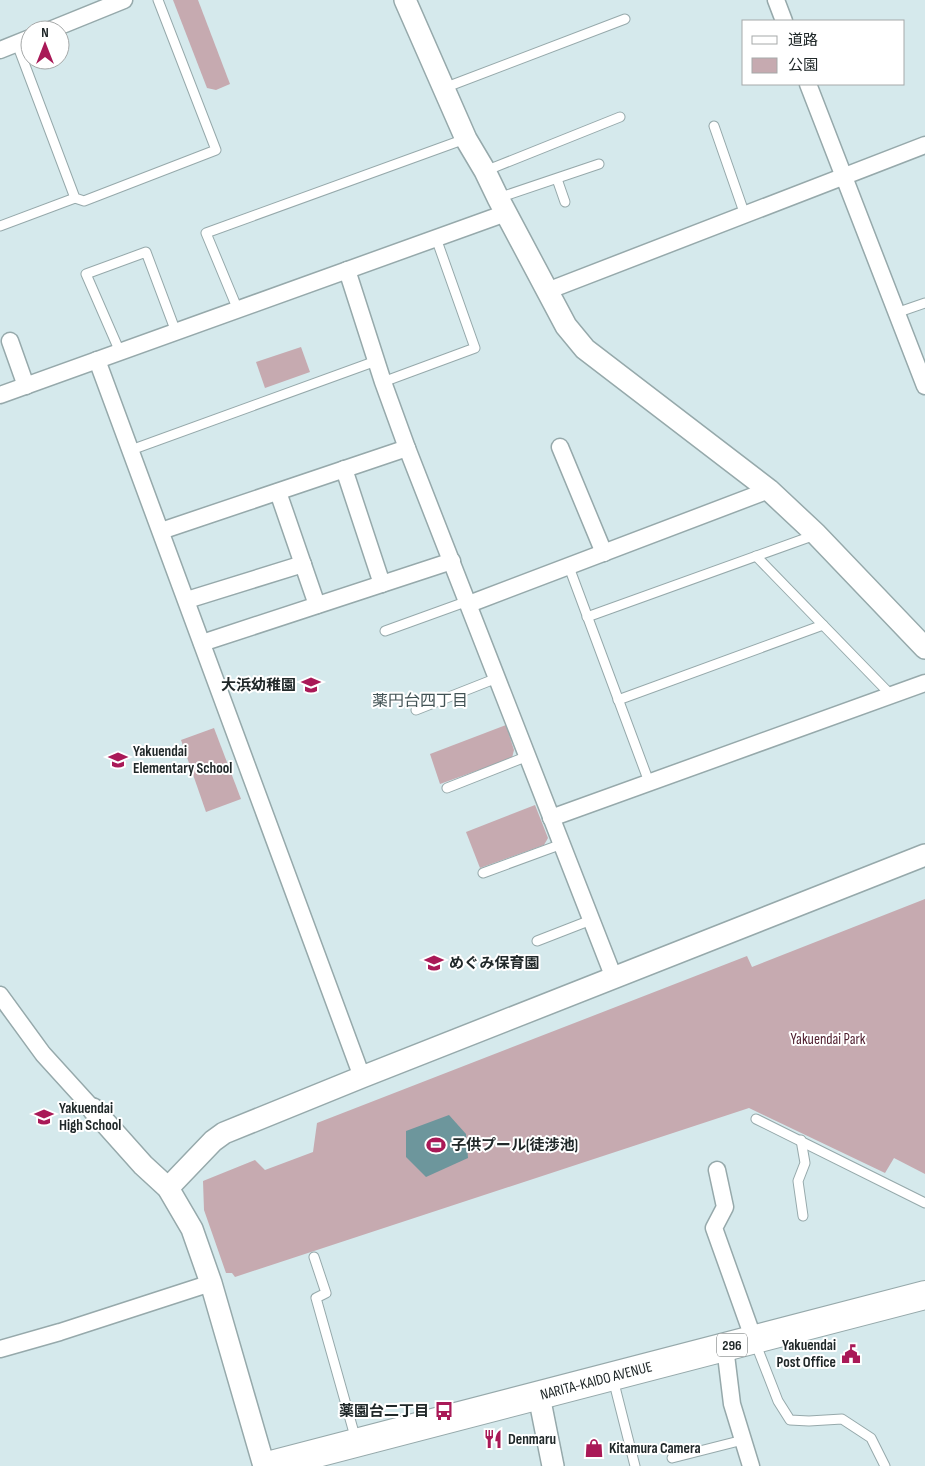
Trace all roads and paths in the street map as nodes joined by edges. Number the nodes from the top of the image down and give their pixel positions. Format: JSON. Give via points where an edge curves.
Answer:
{"nodes":[{"id":1,"x":124,"y":0,"type":"edge"},
{"id":2,"x":158,"y":0,"type":"edge"},
{"id":3,"x":405,"y":0,"type":"edge"},
{"id":4,"x":776,"y":0,"type":"edge"},
{"id":5,"x":624,"y":19,"type":"dead end"},
{"id":6,"x":784,"y":20,"type":"edge"},
{"id":7,"x":70,"y":22,"type":"edge"},
{"id":8,"x":20,"y":42,"type":"edge"},
{"id":9,"x":0,"y":50,"type":"edge"},
{"id":10,"x":33,"y":70,"type":"edge"},
{"id":11,"x":808,"y":85,"type":"edge"},
{"id":12,"x":444,"y":88,"type":"junction"},
{"id":13,"x":620,"y":117,"type":"dead end"},
{"id":14,"x":714,"y":126,"type":"dead end"},
{"id":15,"x":466,"y":139,"type":"junction"},
{"id":16,"x":925,"y":146,"type":"edge"},
{"id":17,"x":600,"y":164,"type":"dead end"},
{"id":18,"x":485,"y":171,"type":"junction"},
{"id":19,"x":844,"y":176,"type":"junction"},
{"id":20,"x":557,"y":178,"type":"junction"},
{"id":21,"x":75,"y":198,"type":"junction"},
{"id":22,"x":565,"y":202,"type":"dead end"},
{"id":23,"x":502,"y":206,"type":"junction"},
{"id":24,"x":745,"y":215,"type":"junction"},
{"id":25,"x":0,"y":226,"type":"edge"},
{"id":26,"x":436,"y":238,"type":"junction"},
{"id":27,"x":346,"y":270,"type":"junction"},
{"id":28,"x":547,"y":290,"type":"junction"},
{"id":29,"x":925,"y":303,"type":"edge"},
{"id":30,"x":238,"y":310,"type":"junction"},
{"id":31,"x":896,"y":313,"type":"junction"},
{"id":32,"x":176,"y":332,"type":"junction"},
{"id":33,"x":10,"y":341,"type":"dead end"},
{"id":34,"x":120,"y":352,"type":"junction"},
{"id":35,"x":97,"y":360,"type":"junction"},
{"id":36,"x":376,"y":361,"type":"junction"},
{"id":37,"x":383,"y":382,"type":"junction"},
{"id":38,"x":26,"y":386,"type":"junction"},
{"id":39,"x":925,"y":386,"type":"edge"},
{"id":40,"x":0,"y":395,"type":"edge"},
{"id":41,"x":560,"y":447,"type":"dead end"},
{"id":42,"x":407,"y":448,"type":"junction"},
{"id":43,"x":131,"y":450,"type":"junction"},
{"id":44,"x":344,"y":470,"type":"junction"},
{"id":45,"x":769,"y":490,"type":"junction"},
{"id":46,"x":278,"y":492,"type":"junction"},
{"id":47,"x":161,"y":531,"type":"junction"},
{"id":48,"x":816,"y":534,"type":"junction"},
{"id":49,"x":604,"y":553,"type":"junction"},
{"id":50,"x":756,"y":556,"type":"junction"},
{"id":51,"x":452,"y":561,"type":"junction"},
{"id":52,"x":303,"y":564,"type":"junction"},
{"id":53,"x":569,"y":567,"type":"junction"},
{"id":54,"x":382,"y":584,"type":"junction"},
{"id":55,"x":187,"y":600,"type":"junction"},
{"id":56,"x":468,"y":603,"type":"junction"},
{"id":57,"x":317,"y":605,"type":"junction"},
{"id":58,"x":587,"y":617,"type":"junction"},
{"id":59,"x":823,"y":625,"type":"junction"},
{"id":60,"x":385,"y":631,"type":"dead end"},
{"id":61,"x":202,"y":643,"type":"junction"},
{"id":62,"x":925,"y":648,"type":"edge"},
{"id":63,"x":497,"y":678,"type":"junction"},
{"id":64,"x":925,"y":683,"type":"edge"},
{"id":65,"x":891,"y":696,"type":"junction"},
{"id":66,"x":618,"y":700,"type":"junction"},
{"id":67,"x":416,"y":710,"type":"dead end"},
{"id":68,"x":528,"y":756,"type":"junction"},
{"id":69,"x":649,"y":782,"type":"junction"},
{"id":70,"x":446,"y":788,"type":"dead end"},
{"id":71,"x":552,"y":818,"type":"junction"},
{"id":72,"x":562,"y":844,"type":"junction"},
{"id":73,"x":925,"y":855,"type":"edge"},
{"id":74,"x":483,"y":873,"type":"dead end"},
{"id":75,"x":591,"y":920,"type":"junction"},
{"id":76,"x":537,"y":941,"type":"dead end"},
{"id":77,"x":614,"y":978,"type":"junction"},
{"id":78,"x":0,"y":994,"type":"edge"},
{"id":79,"x":362,"y":1076,"type":"junction"},
{"id":80,"x":93,"y":1109,"type":"joint"},
{"id":81,"x":756,"y":1119,"type":"dead end"},
{"id":82,"x":801,"y":1140,"type":"junction"},
{"id":83,"x":717,"y":1170,"type":"dead end"},
{"id":84,"x":168,"y":1188,"type":"junction"},
{"id":85,"x":925,"y":1203,"type":"edge"},
{"id":86,"x":804,"y":1216,"type":"dead end"},
{"id":87,"x":314,"y":1257,"type":"dead end"},
{"id":88,"x":211,"y":1283,"type":"junction"},
{"id":89,"x":925,"y":1295,"type":"edge"},
{"id":90,"x":754,"y":1340,"type":"junction"},
{"id":91,"x":725,"y":1347,"type":"junction"},
{"id":92,"x":0,"y":1349,"type":"edge"},
{"id":93,"x":612,"y":1377,"type":"junction"},
{"id":94,"x":539,"y":1396,"type":"junction"},
{"id":95,"x":743,"y":1440,"type":"junction"},
{"id":96,"x":356,"y":1443,"type":"junction"},
{"id":97,"x":672,"y":1458,"type":"dead end"},
{"id":98,"x":279,"y":1464,"type":"edge"},
{"id":99,"x":552,"y":1466,"type":"edge"},
{"id":100,"x":634,"y":1466,"type":"edge"},
{"id":101,"x":751,"y":1466,"type":"edge"},
{"id":102,"x":885,"y":1466,"type":"edge"}],
"edges":[{"from":1,"to":7,"type":"street"},
{"from":2,"to":21,"type":"lane","via":[[216,150],[84,201]]},
{"from":3,"to":12,"type":"street"},
{"from":4,"to":6,"type":"street"},
{"from":5,"to":12,"type":"lane"},
{"from":8,"to":9,"type":"street"},
{"from":10,"to":21,"type":"lane"},
{"from":11,"to":19,"type":"street"},
{"from":12,"to":15,"type":"street"},
{"from":13,"to":18,"type":"lane"},
{"from":14,"to":24,"type":"lane"},
{"from":15,"to":18,"type":"street"},
{"from":15,"to":30,"type":"lane","via":[[206,232]]},
{"from":16,"to":19,"type":"street"},
{"from":17,"to":20,"type":"lane"},
{"from":18,"to":23,"type":"street"},
{"from":19,"to":24,"type":"street"},
{"from":19,"to":31,"type":"street"},
{"from":20,"to":22,"type":"lane"},
{"from":20,"to":23,"type":"lane"},
{"from":21,"to":25,"type":"lane"},
{"from":23,"to":26,"type":"street"},
{"from":23,"to":28,"type":"street"},
{"from":24,"to":28,"type":"street"},
{"from":26,"to":27,"type":"street"},
{"from":26,"to":37,"type":"lane","via":[[475,348]]},
{"from":27,"to":30,"type":"street"},
{"from":27,"to":36,"type":"street"},
{"from":28,"to":45,"type":"street","via":[[566,326],[585,348]]},
{"from":29,"to":31,"type":"lane"},
{"from":30,"to":32,"type":"street"},
{"from":31,"to":39,"type":"street"},
{"from":32,"to":34,"type":"street"},
{"from":32,"to":34,"type":"lane","via":[[146,252],[86,274]]},
{"from":33,"to":38,"type":"street"},
{"from":34,"to":35,"type":"street"},
{"from":35,"to":38,"type":"street"},
{"from":35,"to":43,"type":"street"},
{"from":36,"to":37,"type":"street"},
{"from":36,"to":43,"type":"lane"},
{"from":37,"to":42,"type":"street"},
{"from":38,"to":40,"type":"street"},
{"from":41,"to":49,"type":"street"},
{"from":42,"to":44,"type":"street"},
{"from":42,"to":51,"type":"street"},
{"from":43,"to":47,"type":"street"},
{"from":44,"to":46,"type":"street"},
{"from":44,"to":54,"type":"street"},
{"from":45,"to":48,"type":"street"},
{"from":45,"to":49,"type":"street"},
{"from":46,"to":47,"type":"street"},
{"from":46,"to":52,"type":"street"},
{"from":47,"to":55,"type":"street"},
{"from":48,"to":50,"type":"lane"},
{"from":48,"to":62,"type":"street"},
{"from":49,"to":53,"type":"street"},
{"from":50,"to":58,"type":"lane"},
{"from":50,"to":59,"type":"lane"},
{"from":51,"to":54,"type":"street"},
{"from":51,"to":56,"type":"street"},
{"from":52,"to":55,"type":"street"},
{"from":52,"to":57,"type":"street"},
{"from":53,"to":56,"type":"street"},
{"from":53,"to":58,"type":"lane"},
{"from":54,"to":57,"type":"street"},
{"from":55,"to":61,"type":"street"},
{"from":56,"to":60,"type":"lane"},
{"from":56,"to":63,"type":"street"},
{"from":57,"to":61,"type":"street"},
{"from":58,"to":66,"type":"lane"},
{"from":59,"to":65,"type":"lane"},
{"from":59,"to":66,"type":"lane"},
{"from":61,"to":79,"type":"street"},
{"from":63,"to":67,"type":"lane"},
{"from":63,"to":68,"type":"street"},
{"from":64,"to":65,"type":"street"},
{"from":65,"to":69,"type":"street"},
{"from":66,"to":69,"type":"lane"},
{"from":68,"to":70,"type":"lane"},
{"from":68,"to":71,"type":"street"},
{"from":69,"to":71,"type":"street"},
{"from":71,"to":72,"type":"street"},
{"from":72,"to":74,"type":"lane"},
{"from":72,"to":75,"type":"street"},
{"from":73,"to":77,"type":"street"},
{"from":75,"to":76,"type":"lane"},
{"from":75,"to":77,"type":"street"},
{"from":77,"to":79,"type":"street"},
{"from":78,"to":80,"type":"street","via":[[44,1054]]},
{"from":79,"to":84,"type":"street","via":[[224,1133]]},
{"from":80,"to":84,"type":"street"},
{"from":81,"to":82,"type":"lane"},
{"from":82,"to":85,"type":"lane"},
{"from":82,"to":86,"type":"lane","via":[[805,1163],[798,1181]]},
{"from":83,"to":90,"type":"street","via":[[725,1207],[714,1228]]},
{"from":84,"to":88,"type":"street","via":[[192,1229]]},
{"from":87,"to":96,"type":"lane","via":[[326,1293],[316,1298]]},
{"from":88,"to":92,"type":"street"},
{"from":88,"to":98,"type":"street"},
{"from":89,"to":90,"type":"highway","name":"NARITA-KAIDO AVENUE","number":"296"},
{"from":90,"to":91,"type":"highway","name":"NARITA-KAIDO AVENUE","number":"296"},
{"from":90,"to":102,"type":"lane","via":[[778,1401],[790,1420],[842,1419],[871,1438]]},
{"from":91,"to":93,"type":"highway","name":"NARITA-KAIDO AVENUE","number":"296"},
{"from":91,"to":95,"type":"street","via":[[732,1404]]},
{"from":93,"to":94,"type":"highway","name":"NARITA-KAIDO AVENUE","number":"296"},
{"from":93,"to":100,"type":"lane"},
{"from":94,"to":96,"type":"highway","name":"NARITA-KAIDO AVENUE","number":"296"},
{"from":94,"to":99,"type":"street"},
{"from":95,"to":97,"type":"lane"},
{"from":95,"to":101,"type":"street"},
{"from":96,"to":98,"type":"highway","name":"NARITA-KAIDO AVENUE","number":"296"}]}
